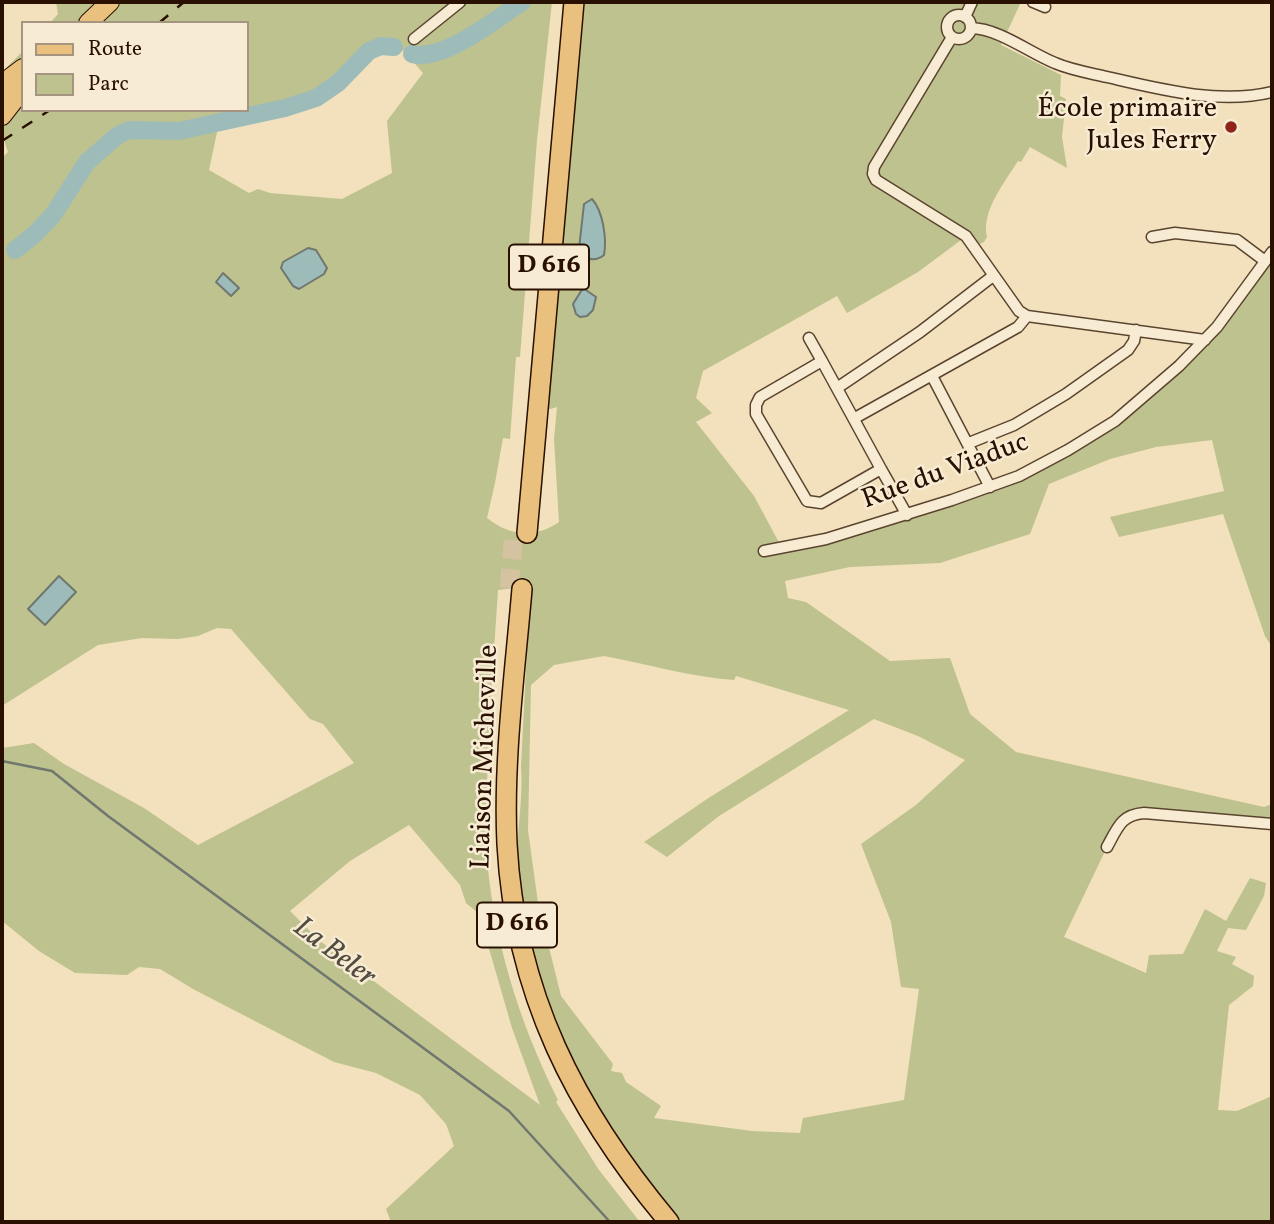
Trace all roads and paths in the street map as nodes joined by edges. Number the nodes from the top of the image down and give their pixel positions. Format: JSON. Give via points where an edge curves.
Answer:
{"nodes":[{"id":1,"x":110,"y":2,"type":"edge"},
{"id":2,"x":460,"y":2,"type":"edge"},
{"id":3,"x":562,"y":2,"type":"edge"},
{"id":4,"x":574,"y":2,"type":"edge"},
{"id":5,"x":972,"y":2,"type":"edge"},
{"id":6,"x":1032,"y":2,"type":"edge"},
{"id":7,"x":1045,"y":7,"type":"dead end"},
{"id":8,"x":90,"y":21,"type":"edge"},
{"id":9,"x":968,"y":23,"type":"junction"},
{"id":10,"x":952,"y":37,"type":"junction"},
{"id":11,"x":414,"y":39,"type":"dead end"},
{"id":12,"x":21,"y":70,"type":"edge"},
{"id":13,"x":2,"y":91,"type":"edge"},
{"id":14,"x":21,"y":92,"type":"edge"},
{"id":15,"x":1272,"y":92,"type":"edge"},
{"id":16,"x":2,"y":116,"type":"edge"},
{"id":17,"x":1152,"y":237,"type":"dead end"},
{"id":18,"x":1269,"y":257,"type":"edge"},
{"id":19,"x":993,"y":276,"type":"junction"},
{"id":20,"x":1027,"y":316,"type":"junction"},
{"id":21,"x":1136,"y":330,"type":"junction"},
{"id":22,"x":809,"y":338,"type":"dead end"},
{"id":23,"x":1205,"y":340,"type":"junction"},
{"id":24,"x":821,"y":361,"type":"junction"},
{"id":25,"x":932,"y":376,"type":"junction"},
{"id":26,"x":837,"y":388,"type":"junction"},
{"id":27,"x":855,"y":418,"type":"junction"},
{"id":28,"x":969,"y":443,"type":"junction"},
{"id":29,"x":881,"y":469,"type":"junction"},
{"id":30,"x":990,"y":487,"type":"junction"},
{"id":31,"x":907,"y":515,"type":"junction"},
{"id":32,"x":764,"y":551,"type":"dead end"},
{"id":33,"x":1272,"y":824,"type":"edge"},
{"id":34,"x":1107,"y":846,"type":"dead end"},
{"id":35,"x":654,"y":1222,"type":"edge"},
{"id":36,"x":669,"y":1222,"type":"edge"}],
"edges":[{"from":1,"to":8,"type":"main road"},
{"from":2,"to":11,"type":"street"},
{"from":3,"to":4,"type":"highway","number":"D 616","via":[[547,142],[520,533]]},
{"from":5,"to":9,"type":"street"},
{"from":6,"to":7,"type":"street"},
{"from":9,"to":10,"type":"street","via":[[964,38]]},
{"from":9,"to":10,"type":"street","via":[[957,16],[949,20],[947,29]]},
{"from":9,"to":15,"type":"street","via":[[1064,67],[1164,90],[1243,96]]},
{"from":10,"to":19,"type":"street","via":[[873,174],[966,236]]},
{"from":12,"to":13,"type":"main road"},
{"from":14,"to":16,"type":"main road"},
{"from":17,"to":18,"type":"street","via":[[1175,233],[1237,240]]},
{"from":18,"to":23,"type":"street","name":"Rue du Viaduc"},
{"from":19,"to":20,"type":"street"},
{"from":19,"to":26,"type":"street"},
{"from":20,"to":21,"type":"street"},
{"from":20,"to":25,"type":"street","via":[[1018,327]]},
{"from":21,"to":23,"type":"street"},
{"from":21,"to":28,"type":"street","via":[[1128,350],[1066,394],[1014,425]]},
{"from":22,"to":24,"type":"street"},
{"from":23,"to":30,"type":"street","name":"Rue du Viaduc","via":[[1115,421],[1068,450]]},
{"from":24,"to":26,"type":"street"},
{"from":24,"to":29,"type":"street","via":[[760,397],[756,414],[807,501],[821,503]]},
{"from":25,"to":27,"type":"street"},
{"from":25,"to":28,"type":"street"},
{"from":26,"to":27,"type":"street"},
{"from":27,"to":29,"type":"street"},
{"from":28,"to":30,"type":"street"},
{"from":29,"to":31,"type":"street"},
{"from":30,"to":31,"type":"street","name":"Rue du Viaduc"},
{"from":31,"to":32,"type":"street","name":"Rue du Viaduc"},
{"from":33,"to":34,"type":"street","via":[[1129,814]]},
{"from":35,"to":36,"type":"highway","name":"Liaison Micheville","number":"D 616","via":[[608,1164],[547,1059],[515,968],[501,906],[495,843],[497,763],[515,589],[507,842],[513,905],[526,965],[544,1022],[576,1091],[616,1156]]}]}
